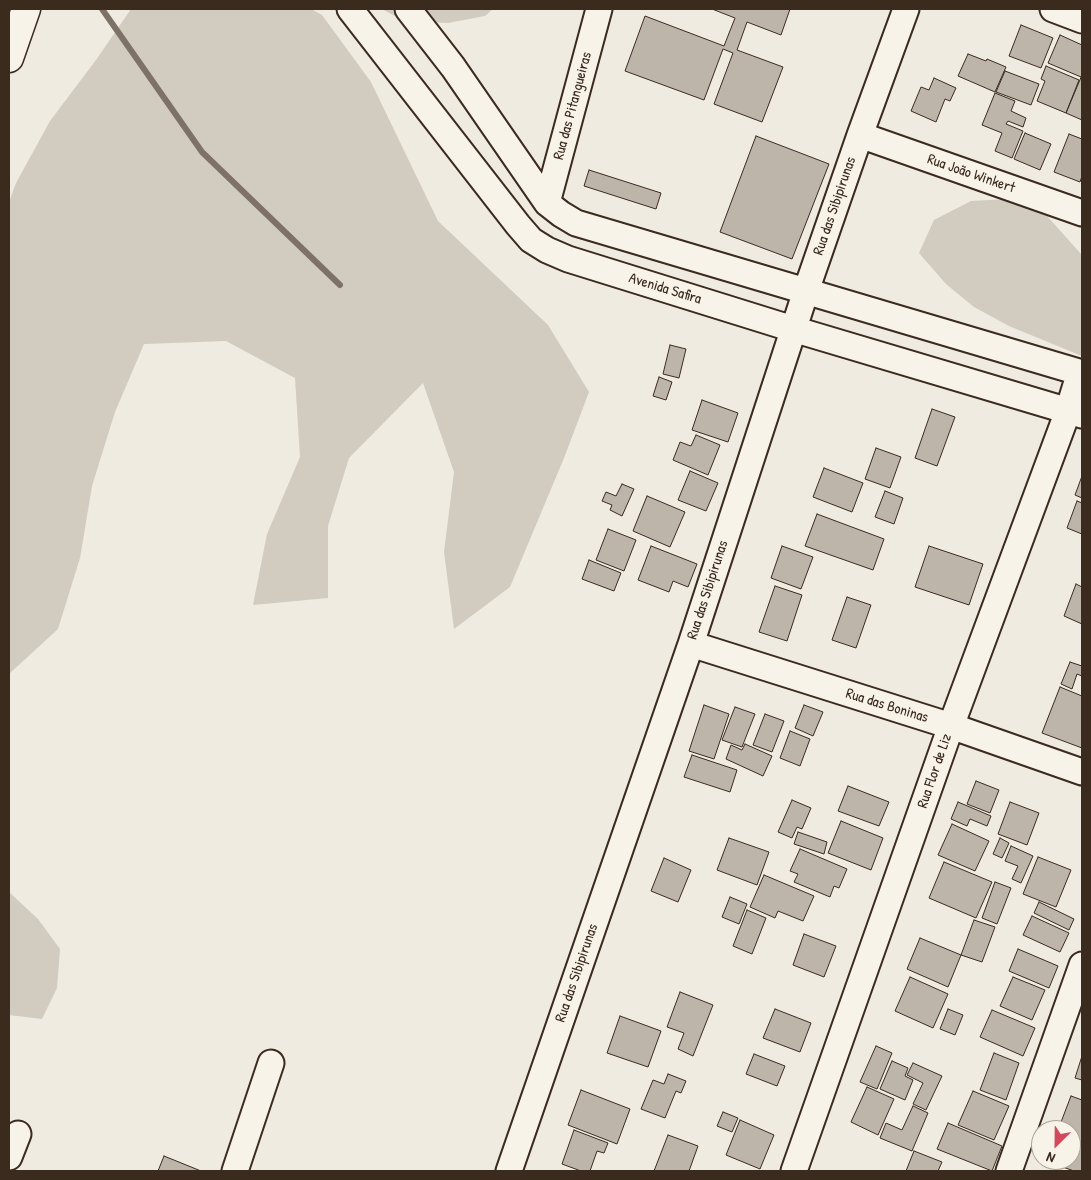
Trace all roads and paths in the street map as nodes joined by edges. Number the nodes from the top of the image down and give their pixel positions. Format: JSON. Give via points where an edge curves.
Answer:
{"nodes":[{"id":1,"x":26,"y":9,"type":"edge"},
{"id":2,"x":350,"y":9,"type":"edge"},
{"id":3,"x":408,"y":9,"type":"edge"},
{"id":4,"x":599,"y":9,"type":"edge"},
{"id":5,"x":906,"y":9,"type":"edge"},
{"id":6,"x":1053,"y":9,"type":"edge"},
{"id":7,"x":1082,"y":20,"type":"edge"},
{"id":8,"x":9,"y":58,"type":"edge"},
{"id":9,"x":860,"y":135,"type":"junction"},
{"id":10,"x":547,"y":203,"type":"junction"},
{"id":11,"x":1082,"y":213,"type":"edge"},
{"id":12,"x":806,"y":291,"type":"junction"},
{"id":13,"x":793,"y":329,"type":"junction"},
{"id":14,"x":1081,"y":373,"type":"edge"},
{"id":15,"x":1075,"y":413,"type":"edge"},
{"id":16,"x":691,"y":644,"type":"junction"},
{"id":17,"x":951,"y":726,"type":"junction"},
{"id":18,"x":1082,"y":772,"type":"edge"},
{"id":19,"x":1082,"y":965,"type":"edge"},
{"id":20,"x":271,"y":1063,"type":"dead end"},
{"id":21,"x":18,"y":1134,"type":"dead end"},
{"id":22,"x":9,"y":1157,"type":"edge"},
{"id":23,"x":234,"y":1171,"type":"edge"},
{"id":24,"x":509,"y":1171,"type":"edge"},
{"id":25,"x":794,"y":1171,"type":"edge"},
{"id":26,"x":1009,"y":1171,"type":"edge"}],
"edges":[{"from":1,"to":8,"type":"street"},
{"from":2,"to":13,"type":"street","name":"Avenida Safira","via":[[531,240],[568,259]]},
{"from":3,"to":10,"type":"street","via":[[453,67]]},
{"from":4,"to":10,"type":"street","name":"Rua das Pitangueiras"},
{"from":5,"to":9,"type":"street","name":"Rua das Sibipirunas"},
{"from":6,"to":7,"type":"street"},
{"from":9,"to":11,"type":"street","name":"Rua João Winkert"},
{"from":9,"to":12,"type":"street","name":"Rua das Sibipirunas"},
{"from":10,"to":12,"type":"street","via":[[576,223]]},
{"from":12,"to":13,"type":"street","name":"Rua das Sibipirunas"},
{"from":12,"to":14,"type":"street"},
{"from":13,"to":15,"type":"street","name":"Avenida Safira"},
{"from":13,"to":16,"type":"street","name":"Rua das Sibipirunas"},
{"from":14,"to":15,"type":"street","name":"Rua Flor de Liz"},
{"from":15,"to":17,"type":"street","name":"Rua Flor de Liz"},
{"from":16,"to":17,"type":"street","name":"Rua das Boninas"},
{"from":16,"to":24,"type":"street","name":"Rua das Sibipirunas"},
{"from":17,"to":18,"type":"street","name":"Rua das Boninas"},
{"from":17,"to":25,"type":"street","name":"Rua Flor de Liz"},
{"from":19,"to":26,"type":"street"},
{"from":20,"to":23,"type":"street"},
{"from":21,"to":22,"type":"street"}]}
